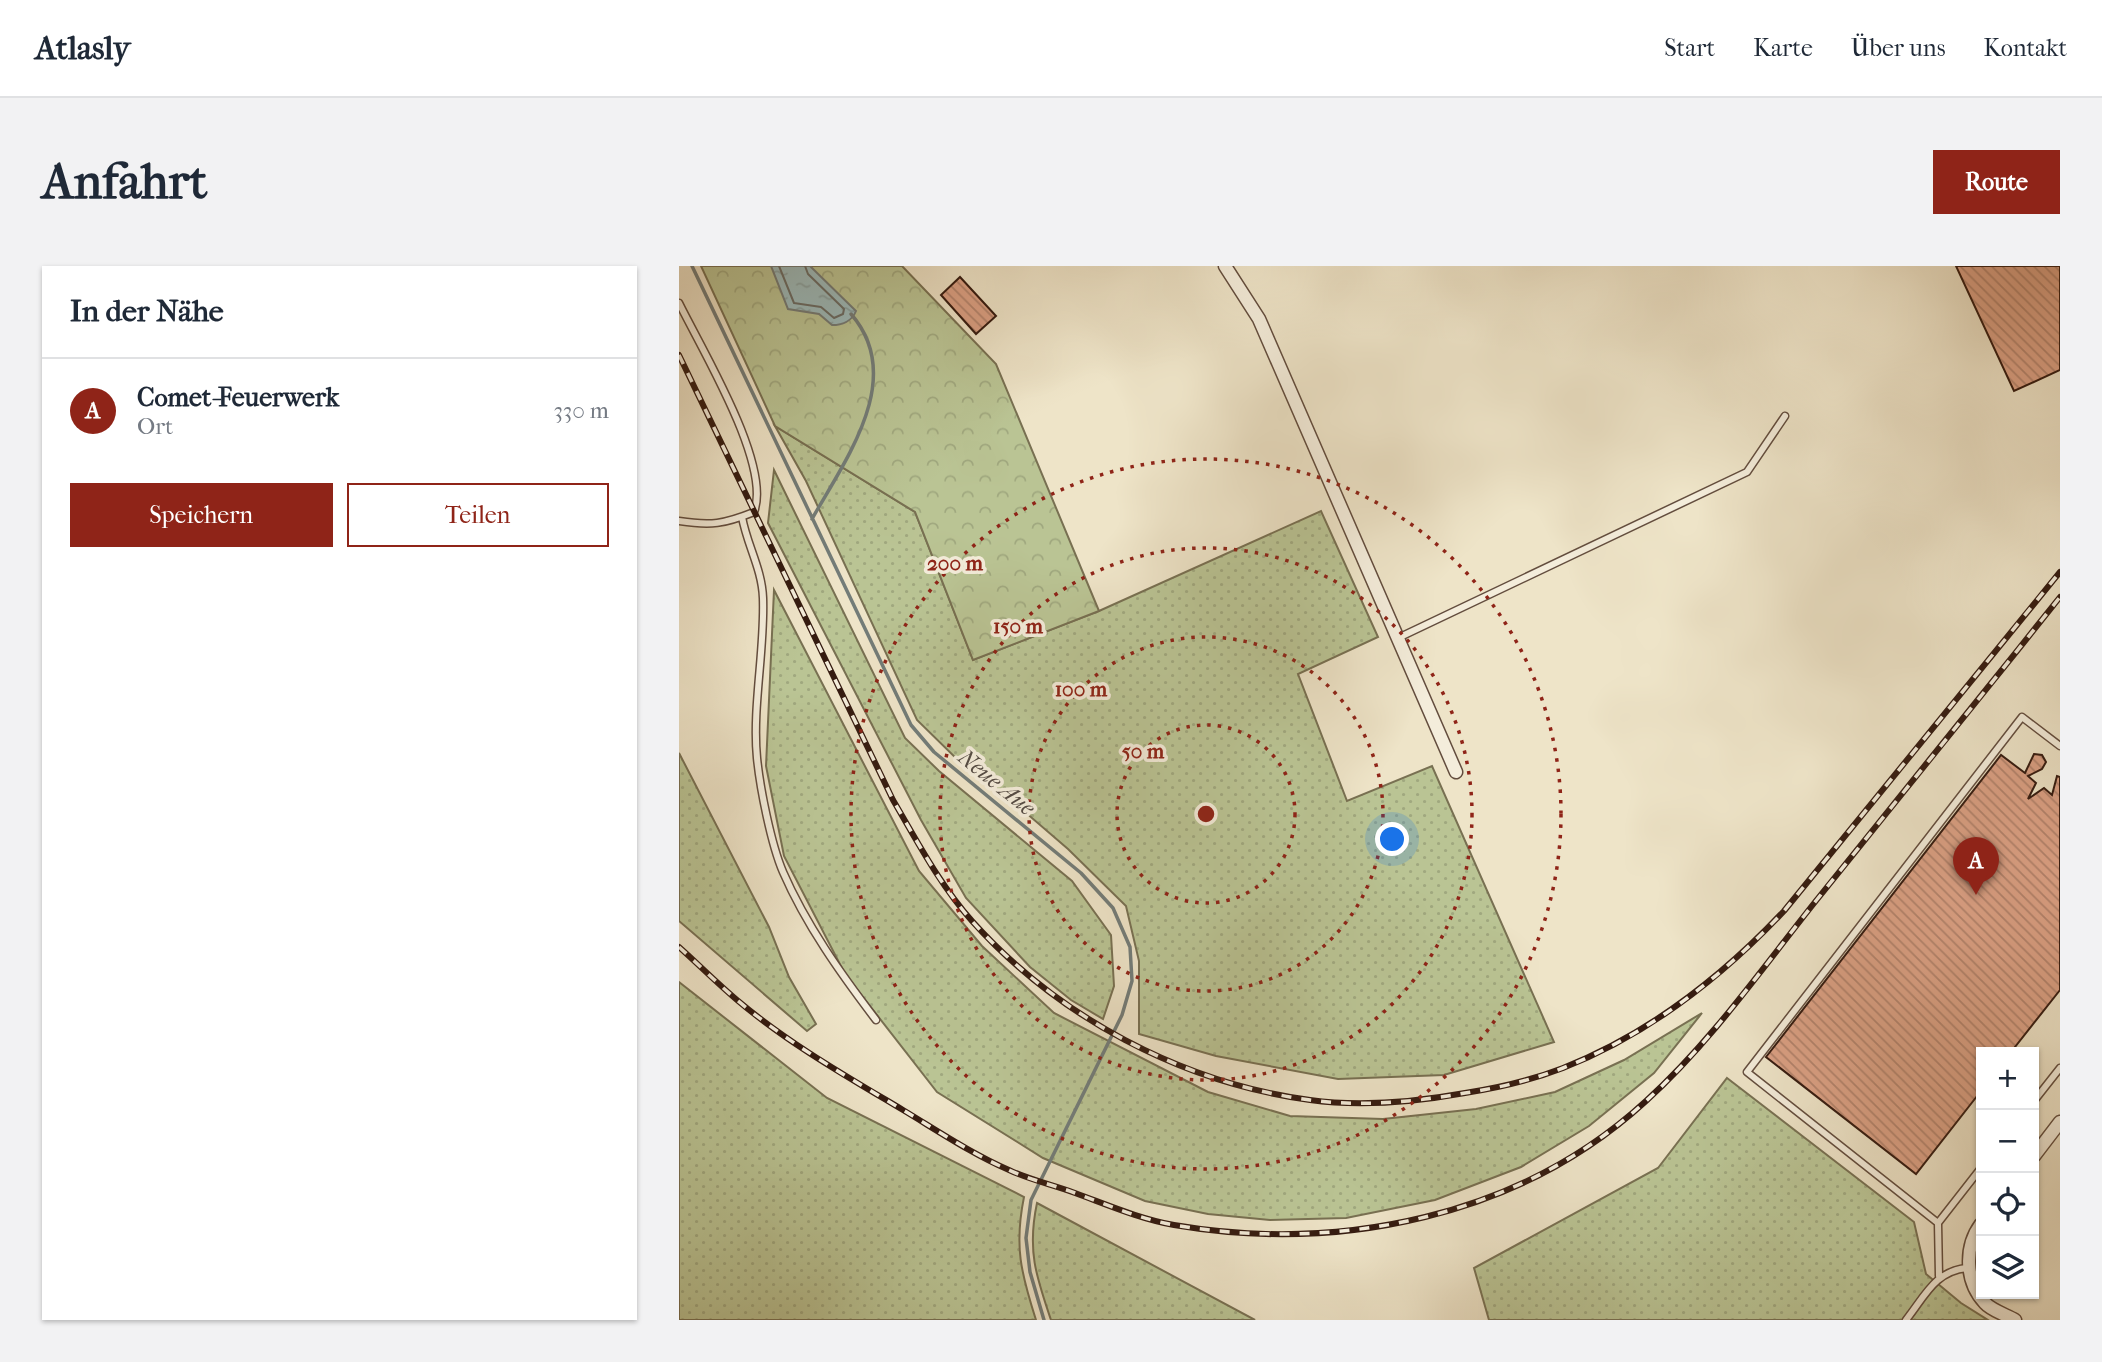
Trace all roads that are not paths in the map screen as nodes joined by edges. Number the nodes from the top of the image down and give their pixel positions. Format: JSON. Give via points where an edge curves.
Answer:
{"nodes":[{"id":1,"x":1225,"y":266,"type":"edge"},
{"id":2,"x":679,"y":303,"type":"edge"},
{"id":3,"x":1785,"y":416,"type":"dead end"},
{"id":4,"x":742,"y":517,"type":"junction"},
{"id":5,"x":679,"y":521,"type":"edge"},
{"id":6,"x":1398,"y":638,"type":"junction"},
{"id":7,"x":2060,"y":746,"type":"edge"},
{"id":8,"x":1456,"y":772,"type":"dead end"},
{"id":9,"x":876,"y":1020,"type":"dead end"},
{"id":10,"x":2060,"y":1068,"type":"edge"},
{"id":11,"x":2039,"y":1095,"type":"edge"},
{"id":12,"x":2060,"y":1122,"type":"edge"},
{"id":13,"x":2039,"y":1149,"type":"edge"},
{"id":14,"x":1977,"y":1173,"type":"edge"},
{"id":15,"x":1938,"y":1223,"type":"junction"},
{"id":16,"x":1976,"y":1232,"type":"edge"},
{"id":17,"x":1967,"y":1268,"type":"junction"},
{"id":18,"x":1940,"y":1276,"type":"junction"},
{"id":19,"x":1906,"y":1320,"type":"edge"},
{"id":20,"x":2015,"y":1320,"type":"edge"}],
"edges":[{"from":1,"to":6,"type":"street","via":[[1259,319]]},
{"from":2,"to":4,"type":"lane","via":[[752,455],[758,500],[754,512]]},
{"from":3,"to":6,"type":"lane","via":[[1748,472]]},
{"from":4,"to":5,"type":"lane","via":[[712,526]]},
{"from":4,"to":9,"type":"lane","via":[[760,569],[757,756],[777,853],[839,973]]},
{"from":6,"to":8,"type":"street"},
{"from":7,"to":15,"type":"lane","via":[[2022,716],[1747,1072]]},
{"from":10,"to":11,"type":"lane"},
{"from":12,"to":13,"type":"street"},
{"from":14,"to":15,"type":"lane"},
{"from":15,"to":18,"type":"lane"},
{"from":16,"to":17,"type":"street"},
{"from":17,"to":18,"type":"lane"},
{"from":17,"to":20,"type":"street","via":[[1985,1304]]},
{"from":18,"to":19,"type":"lane"}]}
